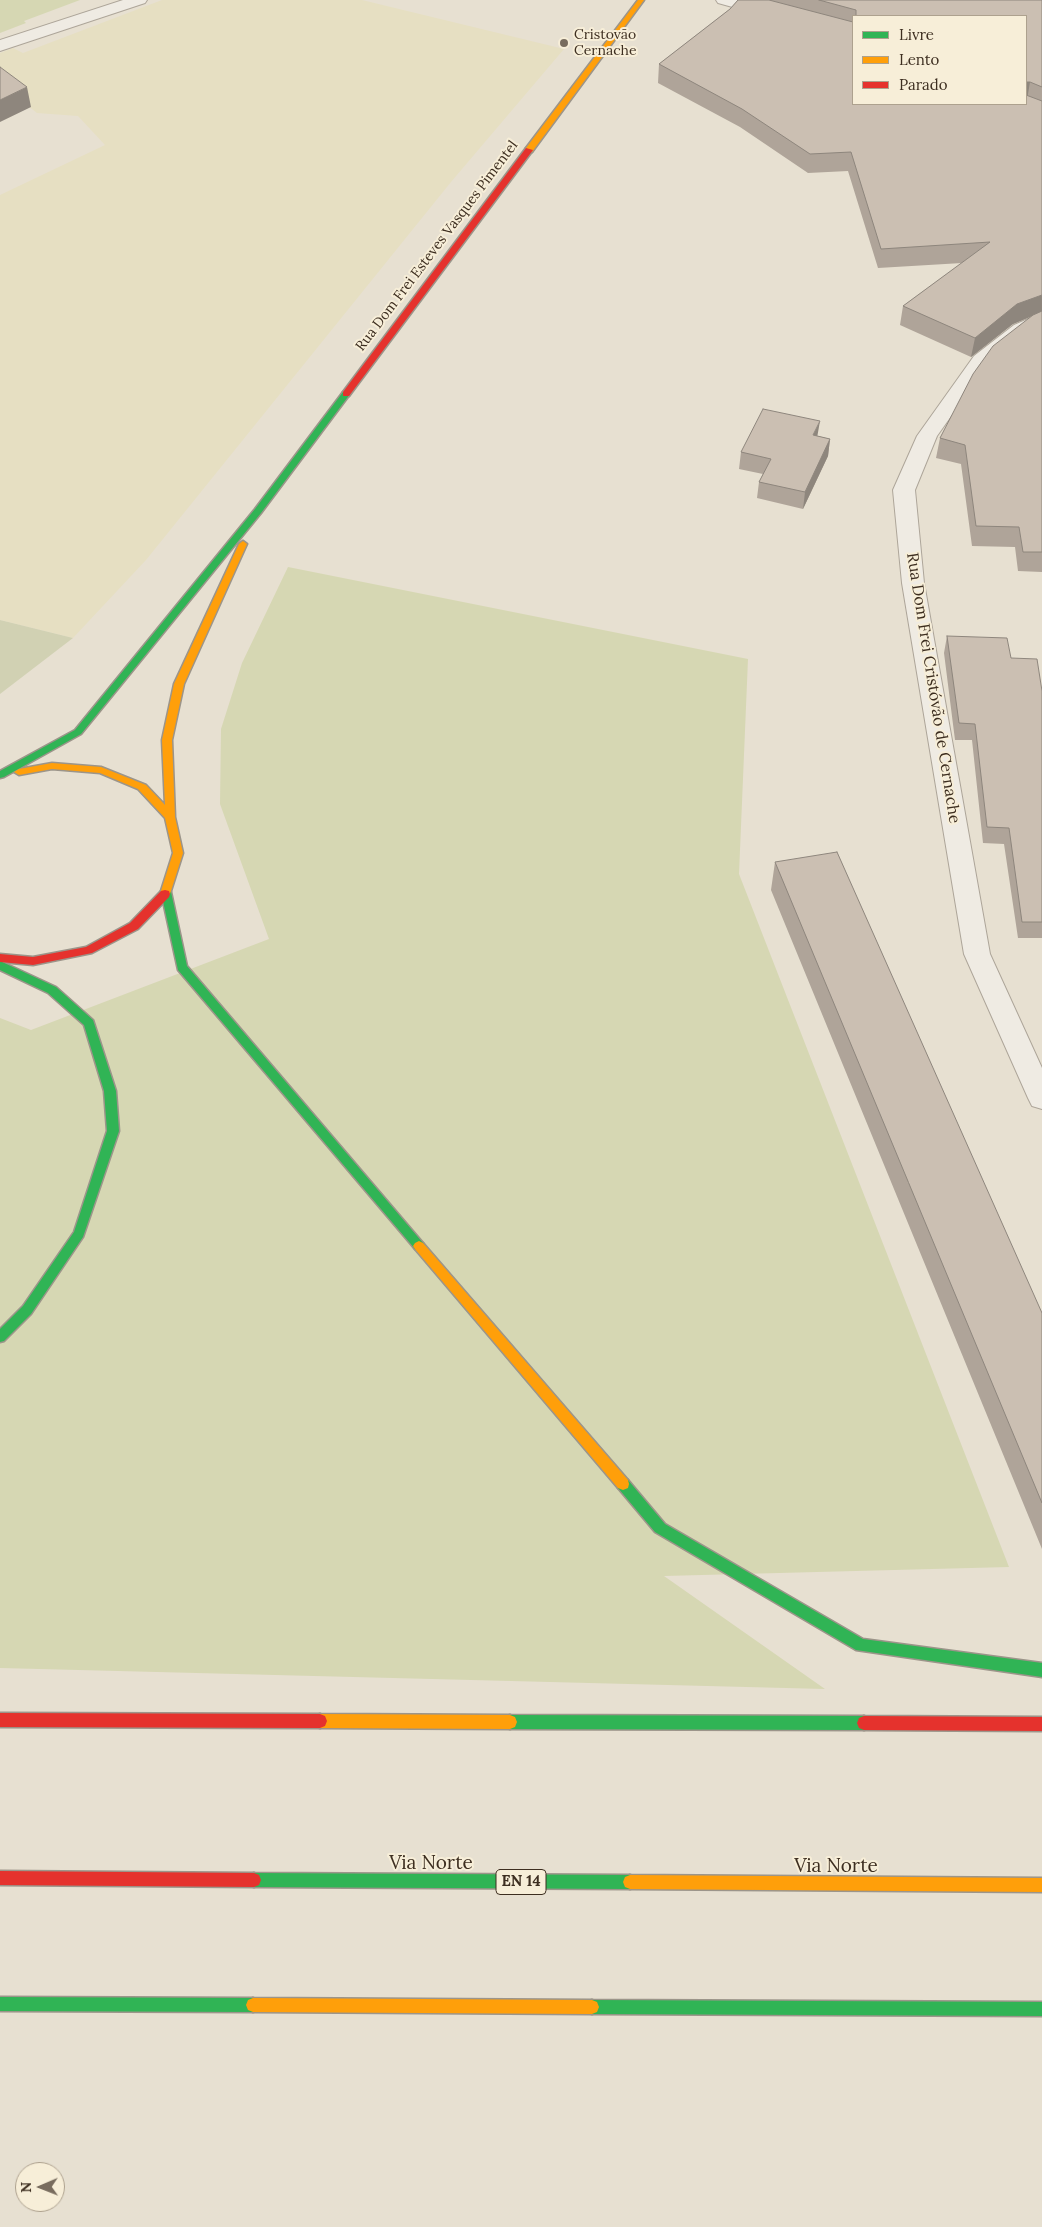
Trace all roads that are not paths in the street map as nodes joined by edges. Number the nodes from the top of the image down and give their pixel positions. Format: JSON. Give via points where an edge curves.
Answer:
{"nodes":[{"id":1,"x":139,"y":0,"type":"edge"},
{"id":2,"x":641,"y":0,"type":"edge"},
{"id":3,"x":724,"y":0,"type":"edge"},
{"id":4,"x":791,"y":18,"type":"edge"},
{"id":5,"x":0,"y":46,"type":"edge"},
{"id":6,"x":1042,"y":319,"type":"edge"},
{"id":7,"x":258,"y":511,"type":"junction"},
{"id":8,"x":1,"y":775,"type":"edge"},
{"id":9,"x":170,"y":817,"type":"junction"},
{"id":10,"x":166,"y":892,"type":"junction"},
{"id":11,"x":0,"y":958,"type":"edge"},
{"id":12,"x":0,"y":965,"type":"edge"},
{"id":13,"x":1042,"y":1098,"type":"edge"},
{"id":14,"x":0,"y":1337,"type":"edge"},
{"id":15,"x":1042,"y":1670,"type":"edge"},
{"id":16,"x":0,"y":1720,"type":"edge"},
{"id":17,"x":1042,"y":1724,"type":"edge"},
{"id":18,"x":0,"y":1878,"type":"edge"},
{"id":19,"x":1042,"y":1885,"type":"edge"},
{"id":20,"x":0,"y":2004,"type":"edge"},
{"id":21,"x":1042,"y":2009,"type":"edge"}],
"edges":[{"from":1,"to":5,"type":"street"},
{"from":2,"to":7,"type":"main road","name":"Rua Dom Frei Esteves Vasques Pimentel"},
{"from":3,"to":4,"type":"street"},
{"from":6,"to":13,"type":"street","name":"Rua Dom Frei Cristóvão de Cernache","via":[[1021,329],[981,360],[927,436],[904,490],[913,583],[978,954]]},
{"from":7,"to":8,"type":"main road","name":"Rua Dom Frei Esteves Vasques Pimentel","via":[[78,732]]},
{"from":7,"to":9,"type":"main road","name":"Rua Dom Frei Esteves Vasques Pimentel","via":[[179,684],[167,740]]},
{"from":8,"to":9,"type":"main road","via":[[52,766],[101,770],[142,787]]},
{"from":9,"to":10,"type":"main road","name":"Rua Dom Frei Esteves Vasques Pimentel","via":[[178,853]]},
{"from":10,"to":11,"type":"main road","via":[[134,926],[88,950],[33,961]]},
{"from":10,"to":15,"type":"main road","via":[[182,967],[660,1528],[862,1644]]},
{"from":12,"to":14,"type":"main road","via":[[52,990],[89,1023],[110,1091],[112,1131],[79,1234],[27,1310]]},
{"from":16,"to":17,"type":"main road"},
{"from":18,"to":19,"type":"main road","name":"Via Norte","number":"EN 14"},
{"from":20,"to":21,"type":"main road"}]}
